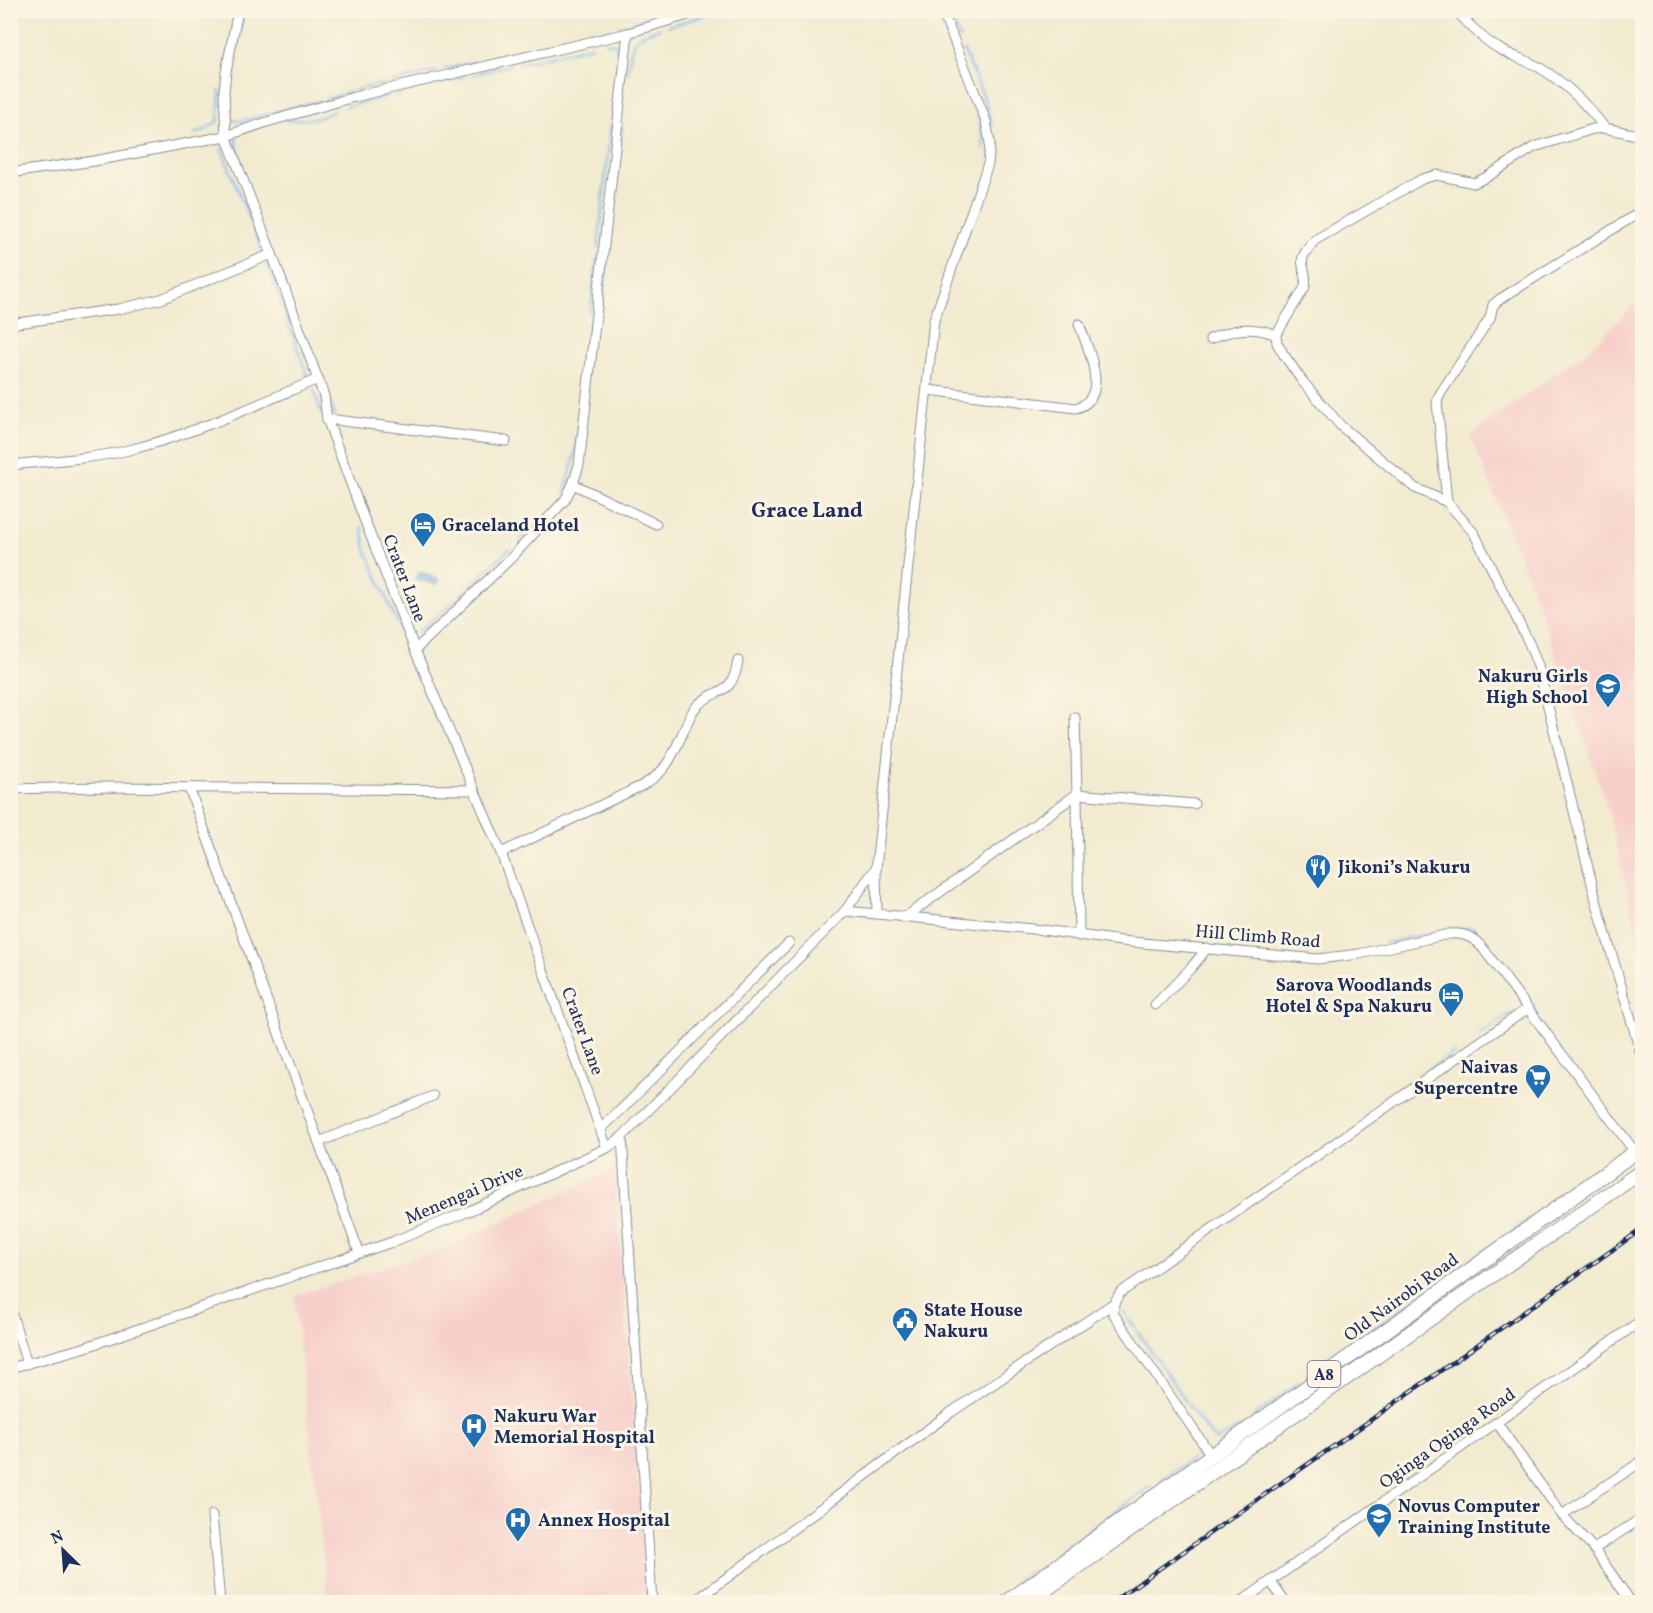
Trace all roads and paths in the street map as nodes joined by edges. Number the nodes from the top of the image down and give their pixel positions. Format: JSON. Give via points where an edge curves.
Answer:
{"nodes":[{"id":1,"x":238,"y":10,"type":"edge"},
{"id":2,"x":704,"y":10,"type":"edge"},
{"id":3,"x":942,"y":10,"type":"edge"},
{"id":4,"x":1456,"y":10,"type":"edge"},
{"id":5,"x":628,"y":33,"type":"junction"},
{"id":6,"x":1605,"y":129,"type":"junction"},
{"id":7,"x":226,"y":136,"type":"junction"},
{"id":8,"x":1642,"y":136,"type":"edge"},
{"id":9,"x":10,"y":173,"type":"edge"},
{"id":10,"x":1642,"y":211,"type":"edge"},
{"id":11,"x":272,"y":254,"type":"junction"},
{"id":12,"x":10,"y":324,"type":"edge"},
{"id":13,"x":1079,"y":324,"type":"dead end"},
{"id":14,"x":1276,"y":335,"type":"junction"},
{"id":15,"x":1210,"y":339,"type":"dead end"},
{"id":16,"x":318,"y":379,"type":"junction"},
{"id":17,"x":928,"y":390,"type":"junction"},
{"id":18,"x":327,"y":418,"type":"junction"},
{"id":19,"x":506,"y":441,"type":"dead end"},
{"id":20,"x":10,"y":465,"type":"edge"},
{"id":21,"x":573,"y":484,"type":"junction"},
{"id":22,"x":1448,"y":502,"type":"junction"},
{"id":23,"x":656,"y":524,"type":"dead end"},
{"id":24,"x":415,"y":650,"type":"junction"},
{"id":25,"x":738,"y":662,"type":"dead end"},
{"id":26,"x":1075,"y":717,"type":"dead end"},
{"id":27,"x":189,"y":788,"type":"junction"},
{"id":28,"x":10,"y":789,"type":"edge"},
{"id":29,"x":474,"y":790,"type":"junction"},
{"id":30,"x":1077,"y":794,"type":"junction"},
{"id":31,"x":1194,"y":804,"type":"dead end"},
{"id":32,"x":501,"y":853,"type":"junction"},
{"id":33,"x":876,"y":868,"type":"junction"},
{"id":34,"x":845,"y":911,"type":"junction"},
{"id":35,"x":877,"y":914,"type":"junction"},
{"id":36,"x":904,"y":918,"type":"junction"},
{"id":37,"x":1080,"y":936,"type":"junction"},
{"id":38,"x":789,"y":943,"type":"dead end"},
{"id":39,"x":1207,"y":948,"type":"junction"},
{"id":40,"x":1155,"y":1005,"type":"dead end"},
{"id":41,"x":1527,"y":1009,"type":"junction"},
{"id":42,"x":1642,"y":1057,"type":"edge"},
{"id":43,"x":433,"y":1096,"type":"dead end"},
{"id":44,"x":601,"y":1129,"type":"junction"},
{"id":45,"x":622,"y":1137,"type":"junction"},
{"id":46,"x":319,"y":1142,"type":"junction"},
{"id":47,"x":607,"y":1148,"type":"junction"},
{"id":48,"x":1639,"y":1150,"type":"edge"},
{"id":49,"x":1642,"y":1171,"type":"edge"},
{"id":50,"x":359,"y":1252,"type":"junction"},
{"id":51,"x":1114,"y":1303,"type":"junction"},
{"id":52,"x":10,"y":1308,"type":"edge"},
{"id":53,"x":1642,"y":1320,"type":"edge"},
{"id":54,"x":27,"y":1364,"type":"junction"},
{"id":55,"x":10,"y":1368,"type":"edge"},
{"id":56,"x":1497,"y":1423,"type":"junction"},
{"id":57,"x":1211,"y":1455,"type":"junction"},
{"id":58,"x":1642,"y":1462,"type":"edge"},
{"id":59,"x":212,"y":1515,"type":"dead end"},
{"id":60,"x":1562,"y":1515,"type":"junction"},
{"id":61,"x":1642,"y":1518,"type":"edge"},
{"id":62,"x":1594,"y":1549,"type":"junction"},
{"id":63,"x":1270,"y":1582,"type":"junction"},
{"id":64,"x":220,"y":1602,"type":"edge"},
{"id":65,"x":652,"y":1602,"type":"edge"},
{"id":66,"x":694,"y":1602,"type":"edge"},
{"id":67,"x":1007,"y":1602,"type":"edge"},
{"id":68,"x":1028,"y":1602,"type":"edge"},
{"id":69,"x":1241,"y":1602,"type":"edge"},
{"id":70,"x":1285,"y":1602,"type":"edge"},
{"id":71,"x":1631,"y":1602,"type":"edge"}],
"edges":[{"from":1,"to":7,"type":"street","name":"Crater Lane","via":[[224,91]]},
{"from":2,"to":5,"type":"street"},
{"from":3,"to":17,"type":"street","via":[[986,121],[990,142],[988,164],[934,320]]},
{"from":4,"to":6,"type":"street","via":[[1496,47],[1556,79],[1585,103]]},
{"from":5,"to":7,"type":"street","via":[[354,97]]},
{"from":5,"to":21,"type":"street","via":[[579,465]]},
{"from":6,"to":8,"type":"street"},
{"from":6,"to":14,"type":"street","via":[[1534,147],[1474,183],[1437,175],[1422,179],[1315,240],[1303,254],[1305,286]]},
{"from":7,"to":9,"type":"street"},
{"from":7,"to":11,"type":"street","name":"Crater Lane"},
{"from":10,"to":22,"type":"street","via":[[1493,305],[1490,318],[1437,402]]},
{"from":11,"to":12,"type":"street","via":[[161,298],[120,309]]},
{"from":11,"to":16,"type":"street","name":"Crater Lane"},
{"from":13,"to":17,"type":"street","via":[[1096,376],[1091,396],[1083,406]]},
{"from":14,"to":15,"type":"street","via":[[1236,329]]},
{"from":14,"to":22,"type":"street","via":[[1277,343],[1303,382],[1341,426],[1415,488]]},
{"from":16,"to":18,"type":"street","name":"Crater Lane"},
{"from":16,"to":20,"type":"street","via":[[154,443],[84,458]]},
{"from":17,"to":33,"type":"street"},
{"from":18,"to":19,"type":"street"},
{"from":18,"to":24,"type":"street","name":"Crater Lane"},
{"from":21,"to":23,"type":"street"},
{"from":21,"to":24,"type":"street","via":[[565,500],[512,557]]},
{"from":22,"to":42,"type":"street","via":[[1474,533],[1539,666],[1597,904]]},
{"from":24,"to":29,"type":"street","name":"Crater Lane"},
{"from":25,"to":32,"type":"street","via":[[733,681],[693,709],[662,773]]},
{"from":26,"to":30,"type":"street"},
{"from":27,"to":28,"type":"street"},
{"from":27,"to":29,"type":"street"},
{"from":27,"to":46,"type":"street"},
{"from":29,"to":32,"type":"street","name":"Crater Lane"},
{"from":30,"to":31,"type":"street"},
{"from":30,"to":36,"type":"street"},
{"from":30,"to":37,"type":"street"},
{"from":32,"to":44,"type":"street","name":"Crater Lane"},
{"from":33,"to":34,"type":"street","name":"Menengai Drive"},
{"from":33,"to":35,"type":"street"},
{"from":34,"to":35,"type":"street","name":"Hill Climb Road"},
{"from":34,"to":45,"type":"street","name":"Menengai Drive"},
{"from":35,"to":36,"type":"street","name":"Hill Climb Road"},
{"from":36,"to":37,"type":"street","name":"Hill Climb Road"},
{"from":37,"to":39,"type":"street","name":"Hill Climb Road"},
{"from":38,"to":44,"type":"street"},
{"from":39,"to":40,"type":"street"},
{"from":39,"to":41,"type":"street","name":"Hill Climb Road","via":[[1327,959],[1462,934],[1478,941]]},
{"from":41,"to":48,"type":"street","name":"Hill Climb Road"},
{"from":41,"to":51,"type":"street","via":[[1120,1293]]},
{"from":43,"to":46,"type":"street"},
{"from":44,"to":47,"type":"street","name":"Crater Lane"},
{"from":45,"to":47,"type":"street","name":"Menengai Drive"},
{"from":45,"to":65,"type":"street"},
{"from":46,"to":50,"type":"street"},
{"from":47,"to":50,"type":"street","name":"Menengai Drive","via":[[469,1211]]},
{"from":48,"to":57,"type":"highway","name":"Old Nairobi Road","number":"A8"},
{"from":49,"to":68,"type":"highway","name":"Old Nairobi Road","number":"A8"},
{"from":50,"to":54,"type":"street","name":"Menengai Drive"},
{"from":51,"to":57,"type":"street","via":[[1113,1313]]},
{"from":51,"to":66,"type":"street","via":[[950,1413]]},
{"from":52,"to":54,"type":"street"},
{"from":53,"to":56,"type":"street","name":"Oginga Oginga Road"},
{"from":54,"to":55,"type":"street","name":"Menengai Drive"},
{"from":56,"to":60,"type":"street"},
{"from":56,"to":63,"type":"street","name":"Oginga Oginga Road"},
{"from":57,"to":67,"type":"highway","name":"Old Nairobi Road","number":"A8"},
{"from":58,"to":60,"type":"street"},
{"from":59,"to":64,"type":"street"},
{"from":60,"to":62,"type":"street"},
{"from":61,"to":62,"type":"street"},
{"from":62,"to":71,"type":"street"},
{"from":63,"to":69,"type":"street","name":"Oginga Oginga Road"},
{"from":63,"to":70,"type":"street"}]}
